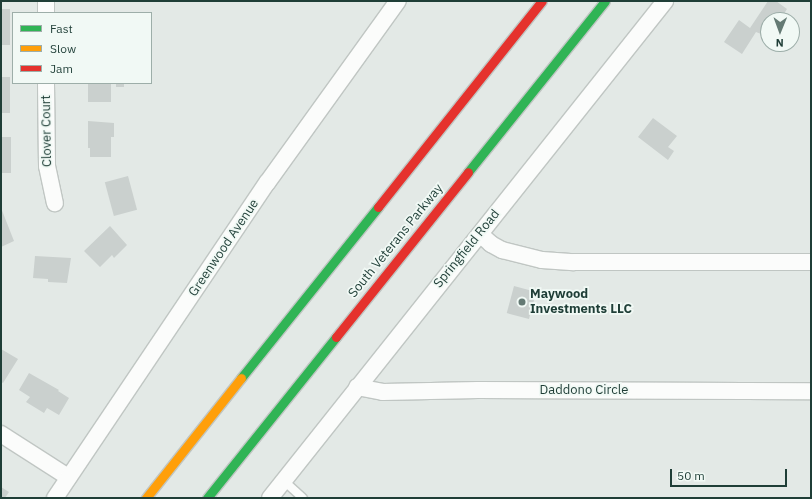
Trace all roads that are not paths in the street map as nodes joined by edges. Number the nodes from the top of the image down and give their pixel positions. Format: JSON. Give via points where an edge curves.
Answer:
{"nodes":[{"id":1,"x":46,"y":1,"type":"edge"},
{"id":2,"x":398,"y":1,"type":"edge"},
{"id":3,"x":542,"y":1,"type":"edge"},
{"id":4,"x":604,"y":1,"type":"edge"},
{"id":5,"x":665,"y":1,"type":"edge"},
{"id":6,"x":46,"y":12,"type":"edge"},
{"id":7,"x":46,"y":84,"type":"edge"},
{"id":8,"x":55,"y":203,"type":"dead end"},
{"id":9,"x":480,"y":234,"type":"junction"},
{"id":10,"x":811,"y":262,"type":"edge"},
{"id":11,"x":357,"y":387,"type":"junction"},
{"id":12,"x":811,"y":391,"type":"edge"},
{"id":13,"x":1,"y":434,"type":"edge"},
{"id":14,"x":68,"y":477,"type":"junction"},
{"id":15,"x":284,"y":481,"type":"junction"},
{"id":16,"x":54,"y":498,"type":"edge"},
{"id":17,"x":146,"y":498,"type":"edge"},
{"id":18,"x":207,"y":498,"type":"edge"},
{"id":19,"x":270,"y":498,"type":"edge"},
{"id":20,"x":303,"y":498,"type":"edge"}],
"edges":[{"from":1,"to":6,"type":"street"},
{"from":2,"to":14,"type":"street","name":"Greenwood Avenue","via":[[267,183]]},
{"from":3,"to":17,"type":"highway"},
{"from":4,"to":18,"type":"highway","name":"South Veterans Parkway"},
{"from":5,"to":9,"type":"street","name":"Springfield Road"},
{"from":7,"to":8,"type":"street","name":"Clover Court","via":[[47,166]]},
{"from":9,"to":10,"type":"street","via":[[502,250],[520,256],[548,260]]},
{"from":9,"to":11,"type":"street","name":"Springfield Road"},
{"from":11,"to":12,"type":"street","name":"Daddono Circle","via":[[383,392]]},
{"from":11,"to":15,"type":"street","name":"Springfield Road"},
{"from":13,"to":14,"type":"street"},
{"from":14,"to":16,"type":"street","name":"Greenwood Avenue"},
{"from":15,"to":19,"type":"street","name":"Springfield Road"},
{"from":15,"to":20,"type":"lane"}]}
